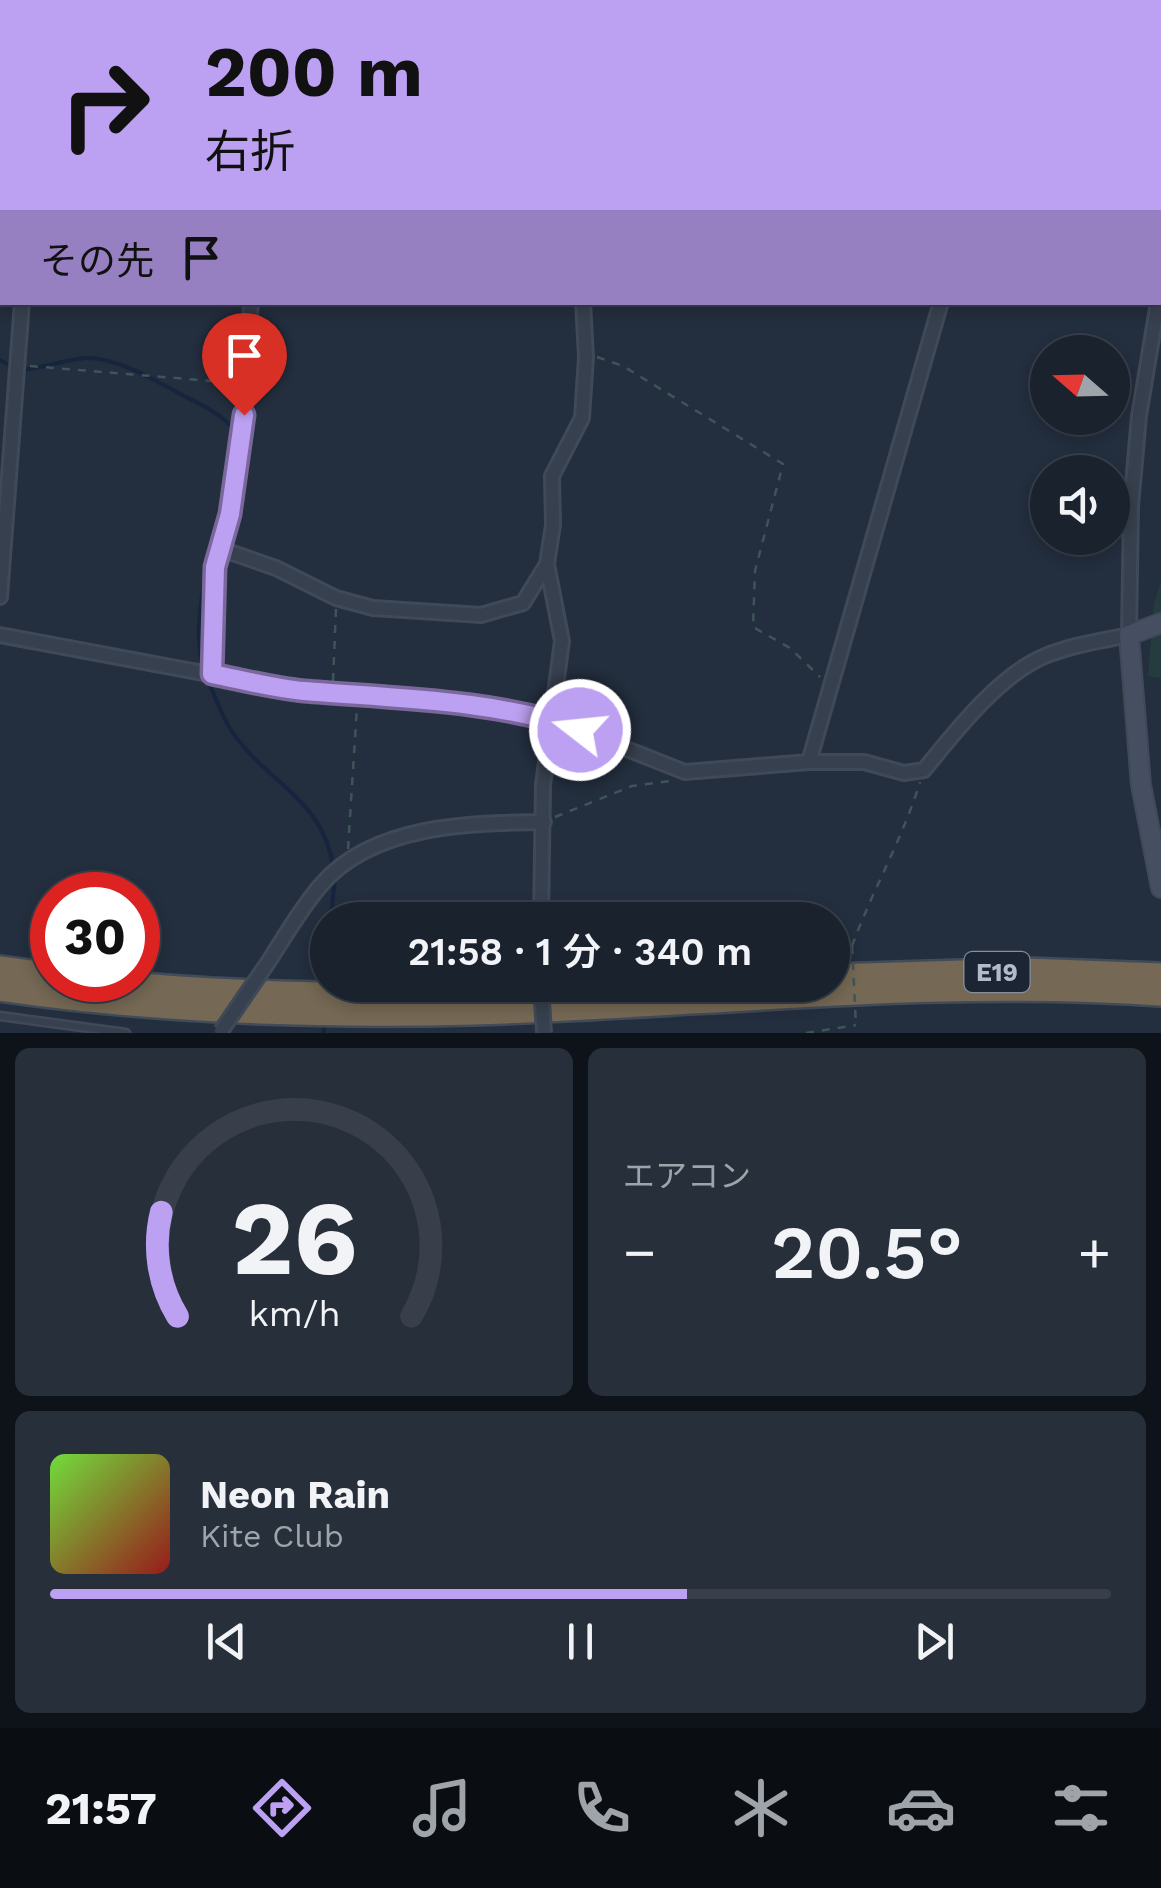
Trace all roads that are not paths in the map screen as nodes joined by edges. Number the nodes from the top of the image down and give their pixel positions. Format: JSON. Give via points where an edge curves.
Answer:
{"nodes":[{"id":1,"x":22,"y":305,"type":"edge"},
{"id":2,"x":251,"y":305,"type":"edge"},
{"id":3,"x":583,"y":305,"type":"edge"},
{"id":4,"x":940,"y":305,"type":"edge"},
{"id":5,"x":1158,"y":305,"type":"edge"},
{"id":6,"x":221,"y":549,"type":"junction"},
{"id":7,"x":547,"y":564,"type":"junction"},
{"id":8,"x":0,"y":598,"type":"edge"},
{"id":9,"x":1161,"y":623,"type":"edge"},
{"id":10,"x":1129,"y":634,"type":"junction"},
{"id":11,"x":0,"y":635,"type":"edge"},
{"id":12,"x":212,"y":674,"type":"junction"},
{"id":13,"x":552,"y":719,"type":"junction"},
{"id":14,"x":808,"y":762,"type":"junction"},
{"id":15,"x":544,"y":822,"type":"junction"},
{"id":16,"x":1161,"y":888,"type":"edge"},
{"id":17,"x":542,"y":902,"type":"edge"},
{"id":18,"x":0,"y":969,"type":"edge"},
{"id":19,"x":30,"y":973,"type":"edge"},
{"id":20,"x":850,"y":976,"type":"edge"},
{"id":21,"x":1161,"y":976,"type":"edge"},
{"id":22,"x":0,"y":988,"type":"edge"},
{"id":23,"x":160,"y":989,"type":"edge"},
{"id":24,"x":1161,"y":994,"type":"edge"},
{"id":25,"x":310,"y":995,"type":"edge"},
{"id":26,"x":542,"y":1002,"type":"edge"},
{"id":27,"x":0,"y":1016,"type":"edge"},
{"id":28,"x":220,"y":1032,"type":"edge"},
{"id":29,"x":126,"y":1033,"type":"edge"},
{"id":30,"x":544,"y":1033,"type":"edge"}],
"edges":[{"from":1,"to":8,"type":"street"},
{"from":2,"to":6,"type":"street","via":[[243,437]]},
{"from":3,"to":7,"type":"street","via":[[582,418],[552,476]]},
{"from":4,"to":14,"type":"street"},
{"from":5,"to":10,"type":"street","via":[[1130,507]]},
{"from":6,"to":7,"type":"street","via":[[373,608],[481,616],[523,603]]},
{"from":6,"to":12,"type":"street"},
{"from":7,"to":13,"type":"street","via":[[562,640]]},
{"from":9,"to":10,"type":"street"},
{"from":10,"to":14,"type":"street","via":[[1018,670],[924,770]]},
{"from":10,"to":16,"type":"street","via":[[1141,786]]},
{"from":11,"to":12,"type":"street"},
{"from":12,"to":13,"type":"street","via":[[300,691]]},
{"from":13,"to":14,"type":"street","via":[[689,771]]},
{"from":13,"to":15,"type":"street"},
{"from":15,"to":17,"type":"street"},
{"from":15,"to":28,"type":"street","bridge":true,"via":[[474,823],[397,839],[347,860],[321,884]]},
{"from":18,"to":19,"type":"highway"},
{"from":20,"to":21,"type":"highway","number":"E19","via":[[1027,971]]},
{"from":22,"to":24,"type":"highway","number":"E19","via":[[166,1008],[357,1013],[952,991]]},
{"from":23,"to":25,"type":"highway"},
{"from":26,"to":30,"type":"street","bridge":true},
{"from":27,"to":29,"type":"lane"}]}
